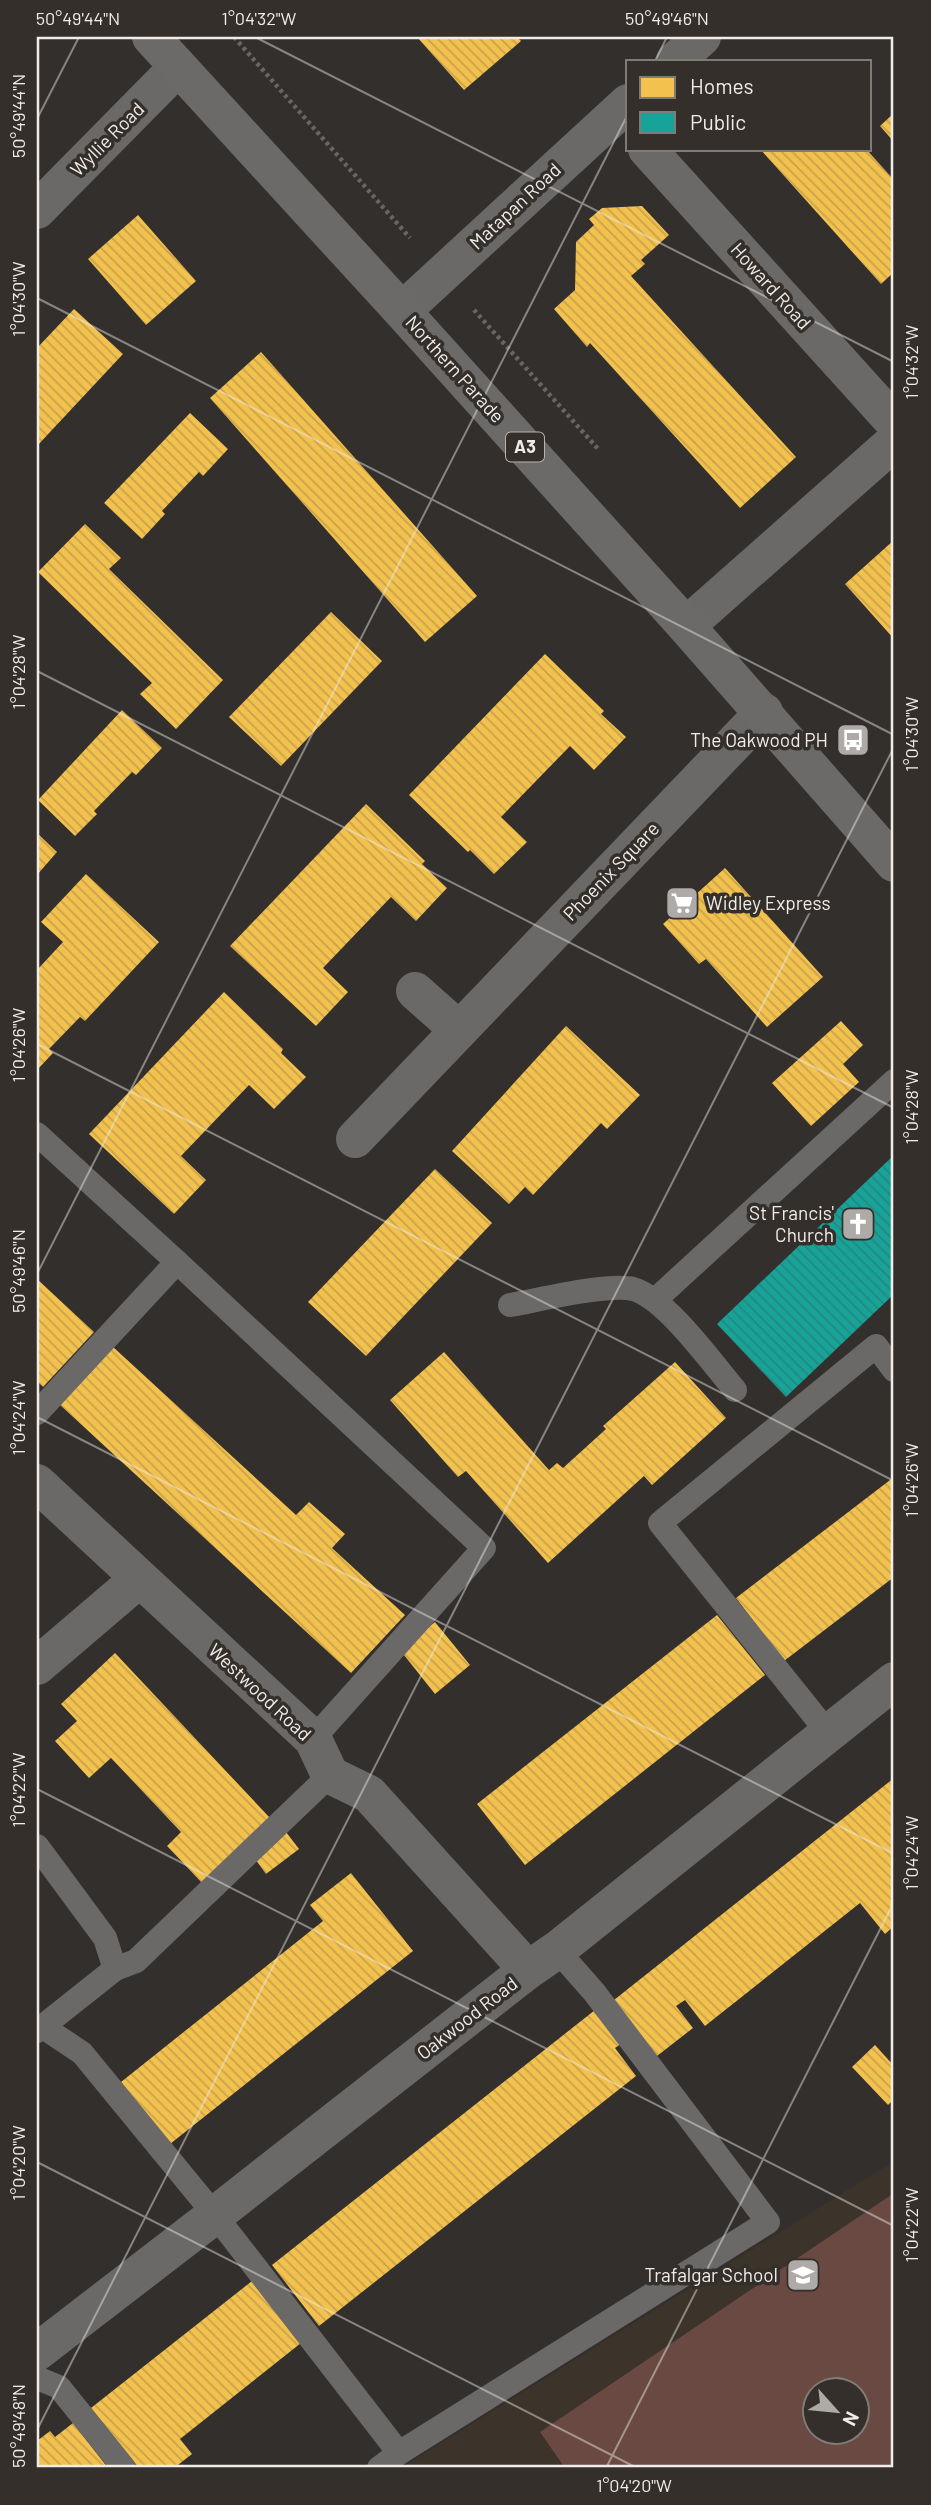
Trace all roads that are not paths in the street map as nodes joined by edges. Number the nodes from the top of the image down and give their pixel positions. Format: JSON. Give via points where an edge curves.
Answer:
{"nodes":[{"id":1,"x":151,"y":37,"type":"edge"},
{"id":2,"x":702,"y":37,"type":"edge"},
{"id":3,"x":676,"y":60,"type":"edge"},
{"id":4,"x":178,"y":67,"type":"junction"},
{"id":5,"x":624,"y":115,"type":"edge"},
{"id":6,"x":648,"y":150,"type":"edge"},
{"id":7,"x":37,"y":210,"type":"edge"},
{"id":8,"x":402,"y":311,"type":"junction"},
{"id":9,"x":894,"y":422,"type":"edge"},
{"id":10,"x":894,"y":442,"type":"edge"},
{"id":11,"x":686,"y":626,"type":"junction"},
{"id":12,"x":764,"y":712,"type":"junction"},
{"id":13,"x":894,"y":863,"type":"edge"},
{"id":14,"x":415,"y":991,"type":"dead end"},
{"id":15,"x":459,"y":1030,"type":"junction"},
{"id":16,"x":894,"y":1081,"type":"edge"},
{"id":17,"x":37,"y":1134,"type":"edge"},
{"id":18,"x":355,"y":1139,"type":"dead end"},
{"id":19,"x":177,"y":1262,"type":"junction"},
{"id":20,"x":655,"y":1300,"type":"junction"},
{"id":21,"x":510,"y":1305,"type":"dead end"},
{"id":22,"x":894,"y":1370,"type":"edge"},
{"id":23,"x":735,"y":1390,"type":"dead end"},
{"id":24,"x":37,"y":1413,"type":"edge"},
{"id":25,"x":37,"y":1483,"type":"edge"},
{"id":26,"x":139,"y":1579,"type":"junction"},
{"id":27,"x":37,"y":1667,"type":"edge"},
{"id":28,"x":894,"y":1681,"type":"edge"},
{"id":29,"x":829,"y":1734,"type":"junction"},
{"id":30,"x":313,"y":1739,"type":"junction"},
{"id":31,"x":330,"y":1775,"type":"junction"},
{"id":32,"x":37,"y":1846,"type":"edge"},
{"id":33,"x":542,"y":1960,"type":"junction"},
{"id":34,"x":115,"y":1969,"type":"junction"},
{"id":35,"x":40,"y":2029,"type":"edge"},
{"id":36,"x":215,"y":2216,"type":"junction"},
{"id":37,"x":37,"y":2351,"type":"edge"},
{"id":38,"x":37,"y":2378,"type":"edge"},
{"id":39,"x":399,"y":2453,"type":"junction"},
{"id":40,"x":124,"y":2468,"type":"edge"},
{"id":41,"x":379,"y":2468,"type":"edge"}],
"edges":[{"from":1,"to":4,"type":"main road","name":"Northern Parade","number":"A3"},
{"from":2,"to":3,"type":"street"},
{"from":4,"to":7,"type":"street","name":"Wyllie Road"},
{"from":4,"to":8,"type":"main road","name":"Northern Parade","number":"A3"},
{"from":5,"to":8,"type":"street","name":"Matapan Road"},
{"from":6,"to":9,"type":"street","name":"Howard Road"},
{"from":8,"to":11,"type":"main road","name":"Northern Parade","number":"A3"},
{"from":10,"to":11,"type":"street"},
{"from":11,"to":12,"type":"main road","name":"Northern Parade","number":"A3"},
{"from":12,"to":13,"type":"main road","name":"Northern Parade","number":"A3"},
{"from":12,"to":15,"type":"street","name":"Phoenix Square"},
{"from":14,"to":15,"type":"street"},
{"from":15,"to":18,"type":"street","name":"Phoenix Square"},
{"from":16,"to":20,"type":"lane"},
{"from":17,"to":19,"type":"lane"},
{"from":19,"to":24,"type":"lane"},
{"from":19,"to":30,"type":"lane","via":[[484,1548]]},
{"from":20,"to":21,"type":"lane","via":[[631,1289],[615,1288]]},
{"from":20,"to":23,"type":"lane"},
{"from":22,"to":29,"type":"lane","via":[[876,1346],[660,1523]]},
{"from":25,"to":26,"type":"street","name":"Westwood Road"},
{"from":26,"to":27,"type":"street"},
{"from":26,"to":30,"type":"street","name":"Westwood Road"},
{"from":28,"to":29,"type":"street","name":"Oakwood Road"},
{"from":29,"to":33,"type":"street","name":"Oakwood Road"},
{"from":30,"to":31,"type":"street","name":"Westwood Road"},
{"from":31,"to":33,"type":"street","via":[[369,1794]]},
{"from":31,"to":34,"type":"lane","via":[[136,1961]]},
{"from":32,"to":34,"type":"lane","via":[[105,1938]]},
{"from":33,"to":36,"type":"street","name":"Oakwood Road"},
{"from":33,"to":39,"type":"lane","via":[[594,1992],[768,2222]]},
{"from":34,"to":35,"type":"lane"},
{"from":35,"to":36,"type":"lane","via":[[82,2053]]},
{"from":36,"to":37,"type":"street","name":"Oakwood Road"},
{"from":36,"to":39,"type":"lane"},
{"from":38,"to":40,"type":"lane","via":[[59,2387]]},
{"from":39,"to":41,"type":"lane"}]}
